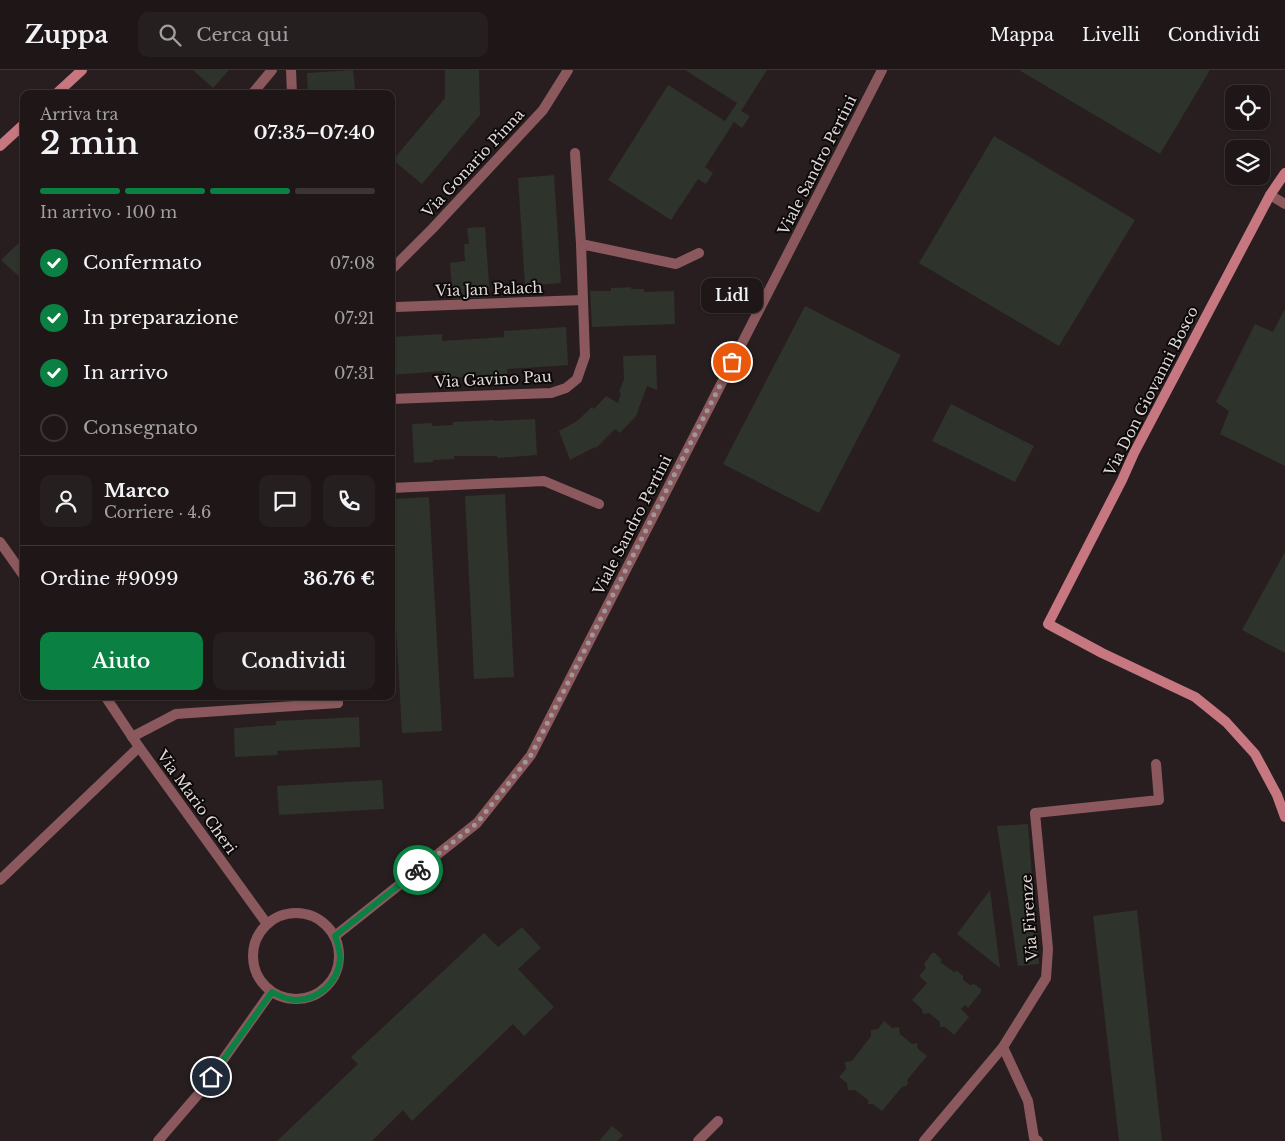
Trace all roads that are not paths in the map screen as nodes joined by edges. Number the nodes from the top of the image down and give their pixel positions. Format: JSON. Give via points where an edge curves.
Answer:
{"nodes":[{"id":1,"x":82,"y":70,"type":"edge"},
{"id":2,"x":272,"y":70,"type":"edge"},
{"id":3,"x":291,"y":70,"type":"edge"},
{"id":4,"x":568,"y":70,"type":"edge"},
{"id":5,"x":882,"y":70,"type":"edge"},
{"id":6,"x":60,"y":90,"type":"edge"},
{"id":7,"x":255,"y":90,"type":"edge"},
{"id":8,"x":292,"y":90,"type":"edge"},
{"id":9,"x":20,"y":128,"type":"edge"},
{"id":10,"x":0,"y":146,"type":"edge"},
{"id":11,"x":575,"y":153,"type":"dead end"},
{"id":12,"x":1285,"y":173,"type":"edge"},
{"id":13,"x":1270,"y":195,"type":"junction"},
{"id":14,"x":1285,"y":204,"type":"edge"},
{"id":15,"x":581,"y":244,"type":"junction"},
{"id":16,"x":699,"y":253,"type":"dead end"},
{"id":17,"x":395,"y":266,"type":"edge"},
{"id":18,"x":583,"y":300,"type":"junction"},
{"id":19,"x":396,"y":307,"type":"dead end"},
{"id":20,"x":395,"y":399,"type":"edge"},
{"id":21,"x":395,"y":488,"type":"edge"},
{"id":22,"x":599,"y":504,"type":"dead end"},
{"id":23,"x":0,"y":542,"type":"edge"},
{"id":24,"x":20,"y":570,"type":"edge"},
{"id":25,"x":108,"y":700,"type":"edge"},
{"id":26,"x":337,"y":700,"type":"edge"},
{"id":27,"x":132,"y":738,"type":"junction"},
{"id":28,"x":139,"y":747,"type":"junction"},
{"id":29,"x":1156,"y":764,"type":"dead end"},
{"id":30,"x":1285,"y":817,"type":"edge"},
{"id":31,"x":0,"y":880,"type":"edge"},
{"id":32,"x":267,"y":924,"type":"junction"},
{"id":33,"x":335,"y":936,"type":"junction"},
{"id":34,"x":272,"y":992,"type":"junction"},
{"id":35,"x":1003,"y":1047,"type":"junction"},
{"id":36,"x":718,"y":1121,"type":"dead end"},
{"id":37,"x":158,"y":1141,"type":"edge"},
{"id":38,"x":698,"y":1141,"type":"edge"},
{"id":39,"x":924,"y":1141,"type":"edge"},
{"id":40,"x":1038,"y":1141,"type":"edge"}],
"edges":[{"from":1,"to":6,"type":"main road"},
{"from":2,"to":7,"type":"street"},
{"from":3,"to":8,"type":"street"},
{"from":4,"to":17,"type":"street","name":"Via Gonario Pinna","via":[[544,110]]},
{"from":5,"to":33,"type":"street","name":"Viale Sandro Pertini","via":[[531,755],[477,823]]},
{"from":9,"to":10,"type":"main road"},
{"from":11,"to":15,"type":"street","name":"Via Gavino Pau"},
{"from":12,"to":13,"type":"main road","name":"Via Don Giovanni Bosco"},
{"from":13,"to":14,"type":"street"},
{"from":13,"to":30,"type":"main road","name":"Via Don Giovanni Bosco","via":[[1048,624],[1195,697],[1226,722],[1255,754]]},
{"from":15,"to":16,"type":"street","via":[[676,264]]},
{"from":15,"to":18,"type":"street","name":"Via Gavino Pau"},
{"from":18,"to":19,"type":"street","name":"Via Jan Palach"},
{"from":18,"to":20,"type":"street","name":"Via Gavino Pau","via":[[585,356],[577,378],[566,388],[551,393]]},
{"from":21,"to":22,"type":"street","via":[[544,481]]},
{"from":23,"to":24,"type":"street"},
{"from":25,"to":27,"type":"street","name":"Via Mario Cheri"},
{"from":26,"to":27,"type":"street","via":[[176,714]]},
{"from":27,"to":28,"type":"street","name":"Via Mario Cheri"},
{"from":28,"to":31,"type":"street"},
{"from":28,"to":32,"type":"street","name":"Via Mario Cheri"},
{"from":29,"to":35,"type":"street","name":"Via Firenze","via":[[1159,800],[1036,813],[1048,949],[1046,978]]},
{"from":32,"to":33,"type":"street","via":[[287,914],[304,914],[320,919]]},
{"from":32,"to":34,"type":"street","via":[[256,940],[253,959],[258,978]]},
{"from":33,"to":34,"type":"street","via":[[340,958],[338,970],[325,989],[305,999],[293,1000]]},
{"from":34,"to":37,"type":"street","via":[[201,1091]]},
{"from":35,"to":39,"type":"street","name":"Via Firenze"},
{"from":35,"to":40,"type":"street","via":[[1028,1101],[1034,1138]]},
{"from":36,"to":38,"type":"street"}]}
